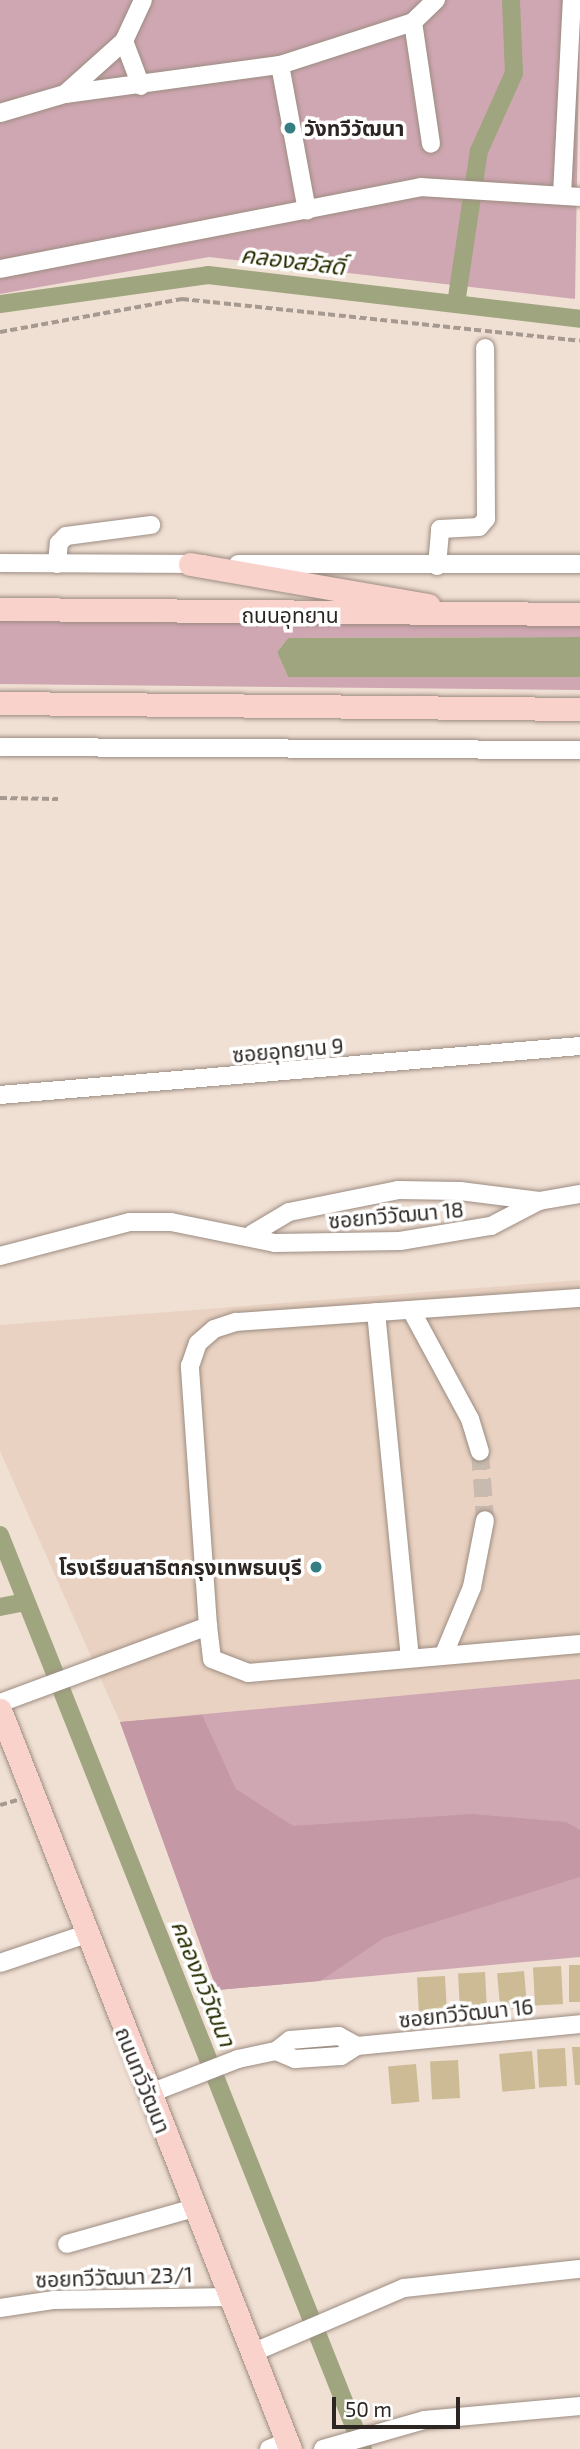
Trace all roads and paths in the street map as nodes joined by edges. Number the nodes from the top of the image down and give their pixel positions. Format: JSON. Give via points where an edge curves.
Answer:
{"nodes":[{"id":1,"x":143,"y":0,"type":"edge"},
{"id":2,"x":436,"y":0,"type":"edge"},
{"id":3,"x":572,"y":0,"type":"edge"},
{"id":4,"x":413,"y":22,"type":"junction"},
{"id":5,"x":124,"y":41,"type":"junction"},
{"id":6,"x":280,"y":65,"type":"junction"},
{"id":7,"x":141,"y":86,"type":"junction"},
{"id":8,"x":65,"y":94,"type":"junction"},
{"id":9,"x":0,"y":113,"type":"edge"},
{"id":10,"x":430,"y":144,"type":"dead end"},
{"id":11,"x":562,"y":195,"type":"junction"},
{"id":12,"x":580,"y":197,"type":"edge"},
{"id":13,"x":307,"y":211,"type":"junction"},
{"id":14,"x":0,"y":269,"type":"edge"},
{"id":15,"x":0,"y":332,"type":"edge"},
{"id":16,"x":580,"y":341,"type":"edge"},
{"id":17,"x":485,"y":348,"type":"dead end"},
{"id":18,"x":151,"y":525,"type":"dead end"},
{"id":19,"x":0,"y":563,"type":"edge"},
{"id":20,"x":57,"y":564,"type":"junction"},
{"id":21,"x":190,"y":564,"type":"junction"},
{"id":22,"x":580,"y":564,"type":"edge"},
{"id":23,"x":436,"y":566,"type":"junction"},
{"id":24,"x":0,"y":609,"type":"edge"},
{"id":25,"x":580,"y":614,"type":"edge"},
{"id":26,"x":495,"y":616,"type":"junction"},
{"id":27,"x":0,"y":703,"type":"edge"},
{"id":28,"x":580,"y":709,"type":"edge"},
{"id":29,"x":0,"y":747,"type":"edge"},
{"id":30,"x":580,"y":750,"type":"edge"},
{"id":31,"x":0,"y":798,"type":"edge"},
{"id":32,"x":58,"y":799,"type":"dead end"},
{"id":33,"x":580,"y":1046,"type":"edge"},
{"id":34,"x":0,"y":1095,"type":"edge"},
{"id":35,"x":580,"y":1194,"type":"edge"},
{"id":36,"x":539,"y":1201,"type":"junction"},
{"id":37,"x":253,"y":1234,"type":"junction"},
{"id":38,"x":0,"y":1256,"type":"edge"},
{"id":39,"x":580,"y":1298,"type":"edge"},
{"id":40,"x":411,"y":1310,"type":"junction"},
{"id":41,"x":376,"y":1312,"type":"junction"},
{"id":42,"x":480,"y":1452,"type":"tunnel mouth"},
{"id":43,"x":485,"y":1520,"type":"tunnel mouth"},
{"id":44,"x":208,"y":1626,"type":"junction"},
{"id":45,"x":580,"y":1644,"type":"edge"},
{"id":46,"x":444,"y":1654,"type":"junction"},
{"id":47,"x":410,"y":1657,"type":"junction"},
{"id":48,"x":0,"y":1703,"type":"edge"},
{"id":49,"x":0,"y":1710,"type":"edge"},
{"id":50,"x":86,"y":1934,"type":"junction"},
{"id":51,"x":0,"y":1962,"type":"edge"},
{"id":52,"x":580,"y":2024,"type":"edge"},
{"id":53,"x":148,"y":2094,"type":"junction"},
{"id":54,"x":194,"y":2208,"type":"junction"},
{"id":55,"x":67,"y":2244,"type":"dead end"},
{"id":56,"x":580,"y":2269,"type":"edge"},
{"id":57,"x":230,"y":2297,"type":"junction"},
{"id":58,"x":0,"y":2308,"type":"edge"},
{"id":59,"x":252,"y":2353,"type":"junction"},
{"id":60,"x":580,"y":2406,"type":"edge"},
{"id":61,"x":282,"y":2447,"type":"edge"},
{"id":62,"x":329,"y":2447,"type":"edge"}],
"edges":[{"from":1,"to":5,"type":"street"},
{"from":2,"to":4,"type":"street"},
{"from":3,"to":11,"type":"street"},
{"from":4,"to":6,"type":"street"},
{"from":4,"to":10,"type":"street"},
{"from":5,"to":7,"type":"street"},
{"from":5,"to":8,"type":"street"},
{"from":6,"to":7,"type":"street"},
{"from":6,"to":13,"type":"street"},
{"from":7,"to":8,"type":"street"},
{"from":8,"to":9,"type":"street"},
{"from":11,"to":12,"type":"street"},
{"from":11,"to":13,"type":"street","via":[[421,187]]},
{"from":13,"to":14,"type":"street"},
{"from":15,"to":16,"type":"path","via":[[182,299]]},
{"from":17,"to":23,"type":"street","via":[[486,519],[479,527],[440,529]]},
{"from":18,"to":20,"type":"street","via":[[66,536],[59,542]]},
{"from":19,"to":20,"type":"street"},
{"from":20,"to":21,"type":"street"},
{"from":21,"to":23,"type":"street"},
{"from":21,"to":26,"type":"main road"},
{"from":22,"to":23,"type":"street"},
{"from":24,"to":26,"type":"main road","name":"ถนนอุทยาน"},
{"from":25,"to":26,"type":"main road","name":"ถนนอุทยาน"},
{"from":27,"to":28,"type":"main road"},
{"from":29,"to":30,"type":"street"},
{"from":31,"to":32,"type":"path"},
{"from":33,"to":34,"type":"street","name":"ซอยอุทยาน 9"},
{"from":35,"to":36,"type":"street","name":"ซอยทวีวัฒนา 18"},
{"from":36,"to":37,"type":"street","name":"ซอยทวีวัฒนา 18","via":[[491,1226],[400,1241],[296,1244]]},
{"from":36,"to":37,"type":"street","name":"ซอยทวีวัฒนา 18","via":[[460,1191],[398,1190],[289,1212]]},
{"from":37,"to":38,"type":"street","name":"ซอยทวีวัฒนา 18","via":[[130,1222]]},
{"from":39,"to":40,"type":"street"},
{"from":40,"to":41,"type":"street"},
{"from":40,"to":42,"type":"street","via":[[470,1419]]},
{"from":41,"to":44,"type":"street","via":[[236,1322],[214,1329],[198,1343],[190,1366]]},
{"from":41,"to":47,"type":"street"},
{"from":43,"to":46,"type":"street","via":[[472,1587]]},
{"from":44,"to":47,"type":"street","via":[[212,1658],[248,1673]]},
{"from":44,"to":48,"type":"street"},
{"from":45,"to":46,"type":"street"},
{"from":46,"to":47,"type":"street"},
{"from":49,"to":50,"type":"main road","name":"ถนนทวีวัฒนา"},
{"from":50,"to":51,"type":"street"},
{"from":50,"to":53,"type":"main road","name":"ถนนทวีวัฒนา"},
{"from":52,"to":53,"type":"street","name":"ซอยทวีวัฒนา 16","via":[[357,2046],[339,2036],[290,2040],[275,2051],[238,2059]]},
{"from":53,"to":54,"type":"main road","name":"ถนนทวีวัฒนา"},
{"from":54,"to":55,"type":"street"},
{"from":54,"to":57,"type":"main road","name":"ถนนทวีวัฒนา"},
{"from":56,"to":59,"type":"street","via":[[404,2288]]},
{"from":57,"to":58,"type":"street","name":"ซอยทวีวัฒนา 23/1","via":[[54,2300]]},
{"from":57,"to":59,"type":"main road","name":"ถนนทวีวัฒนา"},
{"from":59,"to":61,"type":"main road","name":"ถนนทวีวัฒนา"},
{"from":60,"to":62,"type":"street","via":[[391,2426]]}]}
